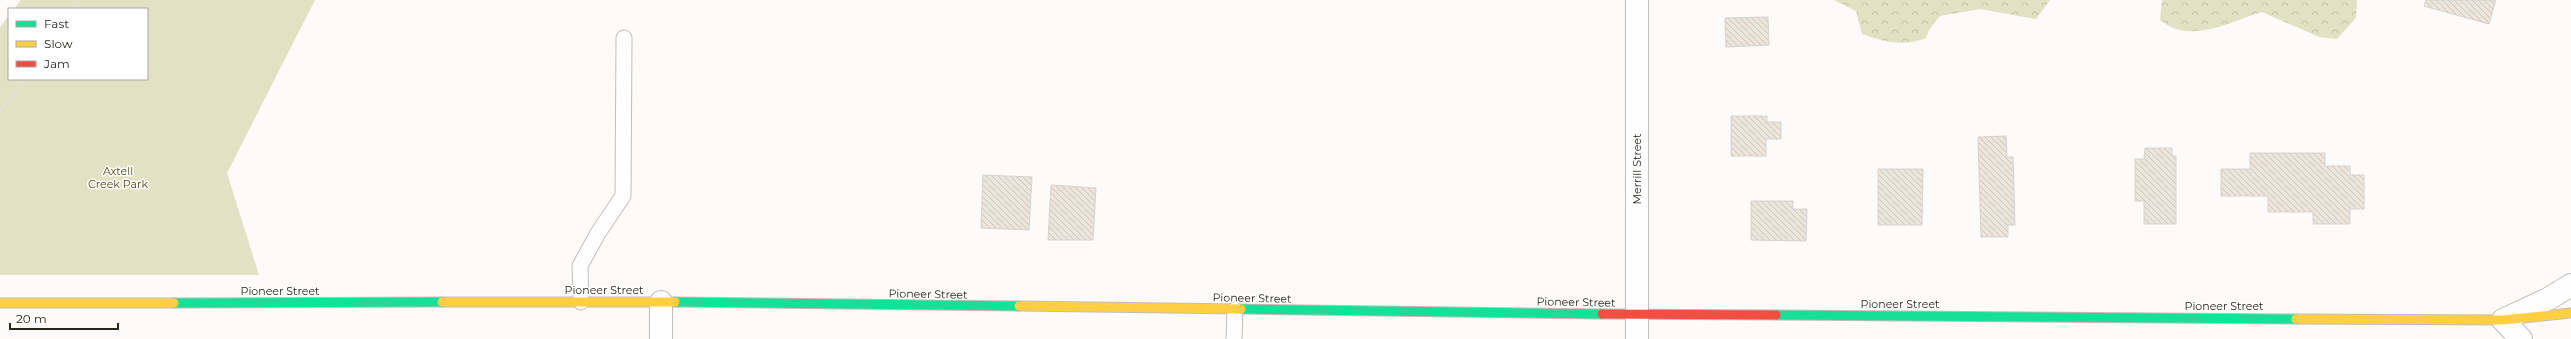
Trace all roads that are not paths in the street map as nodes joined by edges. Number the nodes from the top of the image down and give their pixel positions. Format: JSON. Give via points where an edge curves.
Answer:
{"nodes":[{"id":1,"x":1637,"y":0,"type":"edge"},
{"id":2,"x":624,"y":38,"type":"dead end"},
{"id":3,"x":2571,"y":285,"type":"edge"},
{"id":4,"x":581,"y":302,"type":"junction"},
{"id":5,"x":661,"y":302,"type":"junction"},
{"id":6,"x":0,"y":303,"type":"edge"},
{"id":7,"x":1235,"y":310,"type":"junction"},
{"id":8,"x":2571,"y":313,"type":"edge"},
{"id":9,"x":1637,"y":314,"type":"junction"},
{"id":10,"x":2503,"y":320,"type":"junction"},
{"id":11,"x":661,"y":339,"type":"edge"},
{"id":12,"x":1234,"y":339,"type":"edge"},
{"id":13,"x":1637,"y":339,"type":"edge"},
{"id":14,"x":2521,"y":339,"type":"edge"}],
"edges":[{"from":1,"to":9,"type":"street","name":"Merrill Street"},
{"from":2,"to":4,"type":"lane","via":[[623,196],[598,232],[580,266]]},
{"from":3,"to":10,"type":"street","via":[[2548,300]]},
{"from":4,"to":5,"type":"street","name":"Pioneer Street"},
{"from":4,"to":6,"type":"street","name":"Pioneer Street"},
{"from":5,"to":7,"type":"street","name":"Pioneer Street"},
{"from":5,"to":11,"type":"street"},
{"from":7,"to":9,"type":"street","name":"Pioneer Street"},
{"from":7,"to":12,"type":"lane"},
{"from":8,"to":10,"type":"street","name":"Pioneer Street"},
{"from":9,"to":10,"type":"street","name":"Pioneer Street"},
{"from":9,"to":13,"type":"street","name":"Merrill Street"},
{"from":10,"to":14,"type":"street"}]}
